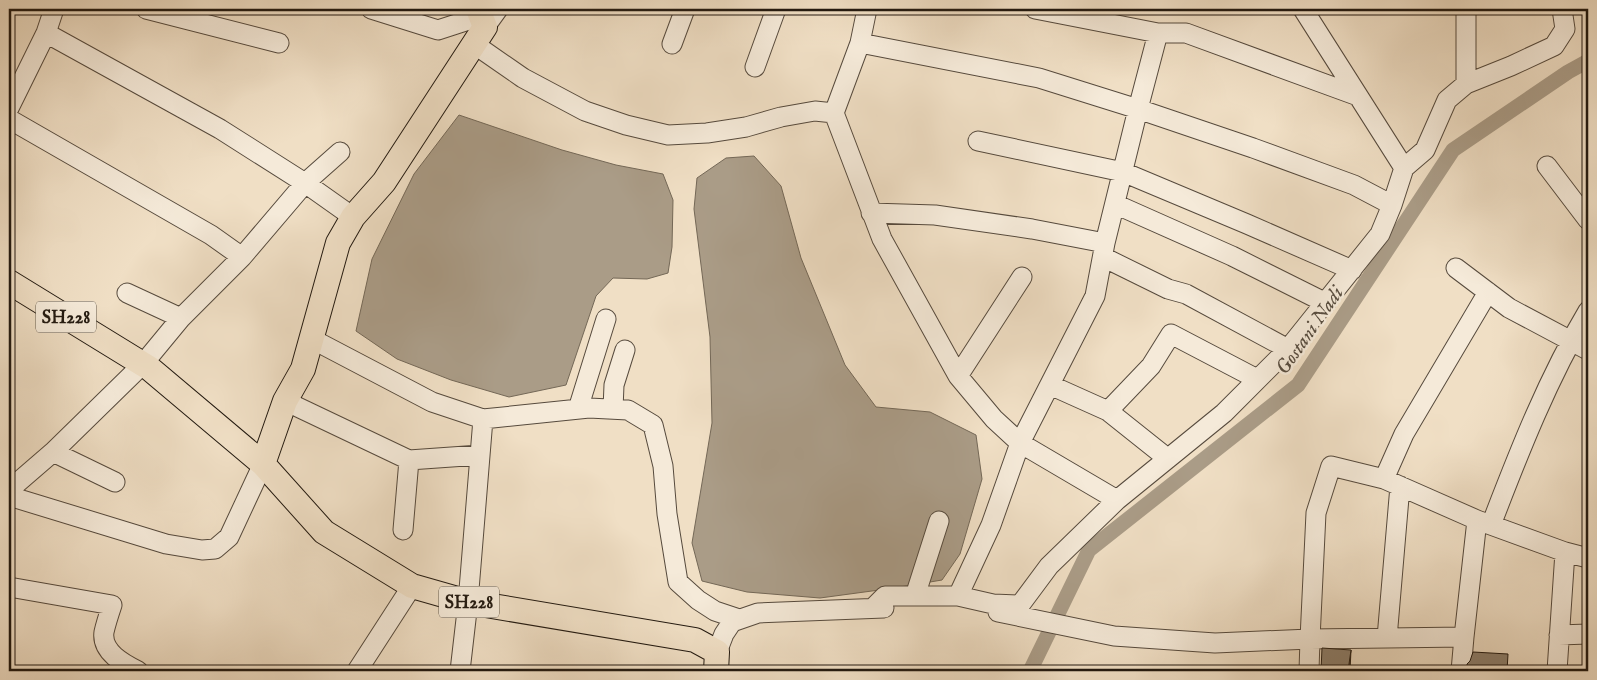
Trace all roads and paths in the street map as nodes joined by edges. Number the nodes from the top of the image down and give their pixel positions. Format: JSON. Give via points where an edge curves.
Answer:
{"nodes":[{"id":1,"x":54,"y":9,"type":"edge"},
{"id":2,"x":146,"y":9,"type":"edge"},
{"id":3,"x":371,"y":9,"type":"edge"},
{"id":4,"x":685,"y":9,"type":"edge"},
{"id":5,"x":776,"y":9,"type":"edge"},
{"id":6,"x":867,"y":9,"type":"edge"},
{"id":7,"x":1035,"y":9,"type":"edge"},
{"id":8,"x":1302,"y":9,"type":"edge"},
{"id":9,"x":1466,"y":9,"type":"edge"},
{"id":10,"x":1562,"y":9,"type":"edge"},
{"id":11,"x":483,"y":21,"type":"edge"},
{"id":12,"x":1158,"y":32,"type":"junction"},
{"id":13,"x":46,"y":33,"type":"junction"},
{"id":14,"x":279,"y":43,"type":"dead end"},
{"id":15,"x":860,"y":43,"type":"junction"},
{"id":16,"x":672,"y":44,"type":"dead end"},
{"id":17,"x":755,"y":67,"type":"dead end"},
{"id":18,"x":1466,"y":84,"type":"junction"},
{"id":19,"x":1358,"y":96,"type":"junction"},
{"id":20,"x":9,"y":108,"type":"edge"},
{"id":21,"x":1138,"y":108,"type":"junction"},
{"id":22,"x":834,"y":113,"type":"junction"},
{"id":23,"x":9,"y":119,"type":"edge"},
{"id":24,"x":978,"y":140,"type":"dead end"},
{"id":25,"x":340,"y":152,"type":"dead end"},
{"id":26,"x":1547,"y":166,"type":"dead end"},
{"id":27,"x":1404,"y":168,"type":"junction"},
{"id":28,"x":1123,"y":172,"type":"junction"},
{"id":29,"x":305,"y":183,"type":"junction"},
{"id":30,"x":1115,"y":204,"type":"junction"},
{"id":31,"x":1392,"y":205,"type":"junction"},
{"id":32,"x":871,"y":213,"type":"junction"},
{"id":33,"x":353,"y":217,"type":"junction"},
{"id":34,"x":1588,"y":220,"type":"edge"},
{"id":35,"x":1104,"y":250,"type":"junction"},
{"id":36,"x":242,"y":257,"type":"junction"},
{"id":37,"x":1456,"y":268,"type":"dead end"},
{"id":38,"x":1352,"y":270,"type":"junction"},
{"id":39,"x":1022,"y":277,"type":"dead end"},
{"id":40,"x":9,"y":282,"type":"edge"},
{"id":41,"x":1488,"y":292,"type":"junction"},
{"id":42,"x":126,"y":293,"type":"dead end"},
{"id":43,"x":1326,"y":303,"type":"junction"},
{"id":44,"x":1588,"y":310,"type":"edge"},
{"id":45,"x":181,"y":318,"type":"junction"},
{"id":46,"x":606,"y":320,"type":"dead end"},
{"id":47,"x":310,"y":338,"type":"junction"},
{"id":48,"x":1570,"y":340,"type":"junction"},
{"id":49,"x":1288,"y":349,"type":"junction"},
{"id":50,"x":625,"y":350,"type":"dead end"},
{"id":51,"x":1588,"y":350,"type":"edge"},
{"id":52,"x":138,"y":361,"type":"junction"},
{"id":53,"x":958,"y":376,"type":"junction"},
{"id":54,"x":1257,"y":379,"type":"junction"},
{"id":55,"x":1050,"y":385,"type":"junction"},
{"id":56,"x":285,"y":400,"type":"junction"},
{"id":57,"x":578,"y":409,"type":"junction"},
{"id":58,"x":612,"y":409,"type":"junction"},
{"id":59,"x":1108,"y":411,"type":"junction"},
{"id":60,"x":483,"y":419,"type":"junction"},
{"id":61,"x":1020,"y":443,"type":"junction"},
{"id":62,"x":53,"y":452,"type":"junction"},
{"id":63,"x":480,"y":455,"type":"junction"},
{"id":64,"x":1167,"y":458,"type":"junction"},
{"id":65,"x":410,"y":460,"type":"junction"},
{"id":66,"x":263,"y":464,"type":"junction"},
{"id":67,"x":115,"y":482,"type":"dead end"},
{"id":68,"x":1392,"y":482,"type":"junction"},
{"id":69,"x":9,"y":490,"type":"edge"},
{"id":70,"x":9,"y":496,"type":"edge"},
{"id":71,"x":1117,"y":500,"type":"junction"},
{"id":72,"x":939,"y":521,"type":"dead end"},
{"id":73,"x":1484,"y":523,"type":"junction"},
{"id":74,"x":403,"y":530,"type":"dead end"},
{"id":75,"x":1565,"y":552,"type":"junction"},
{"id":76,"x":1588,"y":558,"type":"edge"},
{"id":77,"x":412,"y":586,"type":"junction"},
{"id":78,"x":9,"y":587,"type":"edge"},
{"id":79,"x":915,"y":596,"type":"junction"},
{"id":80,"x":958,"y":596,"type":"junction"},
{"id":81,"x":468,"y":602,"type":"junction"},
{"id":82,"x":873,"y":608,"type":"junction"},
{"id":83,"x":739,"y":619,"type":"junction"},
{"id":84,"x":1559,"y":634,"type":"junction"},
{"id":85,"x":1588,"y":634,"type":"edge"},
{"id":86,"x":1464,"y":636,"type":"junction"},
{"id":87,"x":1387,"y":638,"type":"junction"},
{"id":88,"x":1310,"y":640,"type":"junction"},
{"id":89,"x":716,"y":661,"type":"edge"},
{"id":90,"x":138,"y":671,"type":"edge"},
{"id":91,"x":357,"y":671,"type":"edge"},
{"id":92,"x":460,"y":671,"type":"edge"},
{"id":93,"x":1309,"y":671,"type":"edge"},
{"id":94,"x":1461,"y":671,"type":"edge"},
{"id":95,"x":1557,"y":671,"type":"edge"}],
"edges":[{"from":1,"to":13,"type":"street"},
{"from":2,"to":14,"type":"street"},
{"from":3,"to":11,"type":"street","via":[[438,30]]},
{"from":4,"to":16,"type":"street"},
{"from":5,"to":17,"type":"street"},
{"from":6,"to":15,"type":"street"},
{"from":7,"to":12,"type":"street"},
{"from":8,"to":19,"type":"street"},
{"from":9,"to":18,"type":"street"},
{"from":10,"to":18,"type":"street","via":[[1565,29],[1554,46]]},
{"from":11,"to":22,"type":"street","via":[[523,78],[585,111],[626,125],[668,135],[706,133],[746,128],[815,111]]},
{"from":11,"to":33,"type":"main road","via":[[384,182]]},
{"from":12,"to":19,"type":"street","via":[[1186,33]]},
{"from":12,"to":21,"type":"street"},
{"from":13,"to":20,"type":"street"},
{"from":13,"to":29,"type":"street","via":[[220,129]]},
{"from":15,"to":21,"type":"street","via":[[1039,78]]},
{"from":15,"to":22,"type":"street"},
{"from":18,"to":27,"type":"street","via":[[1447,100],[1425,150]]},
{"from":19,"to":27,"type":"street"},
{"from":21,"to":28,"type":"street"},
{"from":21,"to":31,"type":"street","via":[[1354,185]]},
{"from":22,"to":32,"type":"street"},
{"from":23,"to":36,"type":"street","via":[[211,235]]},
{"from":24,"to":28,"type":"street"},
{"from":25,"to":29,"type":"street"},
{"from":26,"to":34,"type":"street"},
{"from":27,"to":31,"type":"street"},
{"from":28,"to":30,"type":"street"},
{"from":28,"to":38,"type":"street"},
{"from":29,"to":33,"type":"street"},
{"from":29,"to":36,"type":"street"},
{"from":30,"to":35,"type":"street"},
{"from":30,"to":43,"type":"street","via":[[1232,256]]},
{"from":31,"to":38,"type":"street","via":[[1380,234]]},
{"from":32,"to":35,"type":"street","via":[[935,215],[1032,229]]},
{"from":32,"to":53,"type":"street","via":[[882,239]]},
{"from":33,"to":47,"type":"main road","via":[[338,243]]},
{"from":35,"to":49,"type":"street","via":[[1168,289],[1186,294]]},
{"from":35,"to":55,"type":"street","via":[[1095,296]]},
{"from":36,"to":45,"type":"street"},
{"from":37,"to":41,"type":"street"},
{"from":38,"to":43,"type":"street"},
{"from":39,"to":53,"type":"street"},
{"from":40,"to":52,"type":"main road","number":"SH228"},
{"from":41,"to":48,"type":"street","via":[[1509,308]]},
{"from":41,"to":68,"type":"street","via":[[1404,434]]},
{"from":42,"to":45,"type":"street"},
{"from":43,"to":49,"type":"street"},
{"from":44,"to":48,"type":"street"},
{"from":45,"to":52,"type":"street"},
{"from":46,"to":57,"type":"street"},
{"from":47,"to":56,"type":"main road","via":[[302,369]]},
{"from":47,"to":60,"type":"street","via":[[432,402]]},
{"from":48,"to":51,"type":"street"},
{"from":48,"to":73,"type":"street"},
{"from":49,"to":54,"type":"street"},
{"from":50,"to":58,"type":"street","via":[[614,385]]},
{"from":52,"to":62,"type":"street"},
{"from":52,"to":66,"type":"main road","number":"SH228"},
{"from":53,"to":61,"type":"street","via":[[994,419]]},
{"from":54,"to":59,"type":"street","via":[[1171,334],[1151,366]]},
{"from":54,"to":64,"type":"street","via":[[1224,413]]},
{"from":55,"to":59,"type":"street"},
{"from":55,"to":61,"type":"street"},
{"from":56,"to":65,"type":"street"},
{"from":56,"to":66,"type":"main road"},
{"from":57,"to":58,"type":"street"},
{"from":57,"to":60,"type":"street"},
{"from":58,"to":83,"type":"street","via":[[628,410],[653,425],[663,466],[678,582],[715,611]]},
{"from":59,"to":64,"type":"street"},
{"from":60,"to":63,"type":"street"},
{"from":61,"to":71,"type":"street"},
{"from":61,"to":80,"type":"street","via":[[992,524]]},
{"from":62,"to":67,"type":"street"},
{"from":62,"to":69,"type":"street"},
{"from":63,"to":65,"type":"street"},
{"from":63,"to":81,"type":"street"},
{"from":64,"to":71,"type":"street"},
{"from":65,"to":74,"type":"street"},
{"from":66,"to":70,"type":"street","via":[[229,537],[215,549],[166,544]]},
{"from":66,"to":77,"type":"main road","number":"SH228","via":[[324,532]]},
{"from":68,"to":73,"type":"street"},
{"from":68,"to":87,"type":"street"},
{"from":68,"to":88,"type":"street","via":[[1331,466],[1316,513]]},
{"from":71,"to":80,"type":"street","via":[[1049,566],[1020,605],[993,604]]},
{"from":72,"to":79,"type":"street"},
{"from":73,"to":75,"type":"street"},
{"from":73,"to":86,"type":"street"},
{"from":75,"to":76,"type":"street"},
{"from":75,"to":84,"type":"street"},
{"from":77,"to":81,"type":"main road","number":"SH228"},
{"from":77,"to":91,"type":"street"},
{"from":78,"to":90,"type":"street","via":[[112,606],[104,634],[105,644],[112,654]]},
{"from":79,"to":80,"type":"street"},
{"from":79,"to":82,"type":"street","via":[[886,596]]},
{"from":81,"to":89,"type":"main road","number":"SH228","via":[[695,640]]},
{"from":81,"to":92,"type":"street"},
{"from":82,"to":83,"type":"street","via":[[758,613]]},
{"from":82,"to":88,"type":"street","via":[[973,608],[1114,636],[1216,643]]},
{"from":83,"to":89,"type":"street","via":[[732,622],[724,634]]},
{"from":84,"to":85,"type":"street"},
{"from":84,"to":95,"type":"street"},
{"from":86,"to":87,"type":"street"},
{"from":86,"to":94,"type":"street"},
{"from":87,"to":88,"type":"street"},
{"from":88,"to":93,"type":"street"}]}
